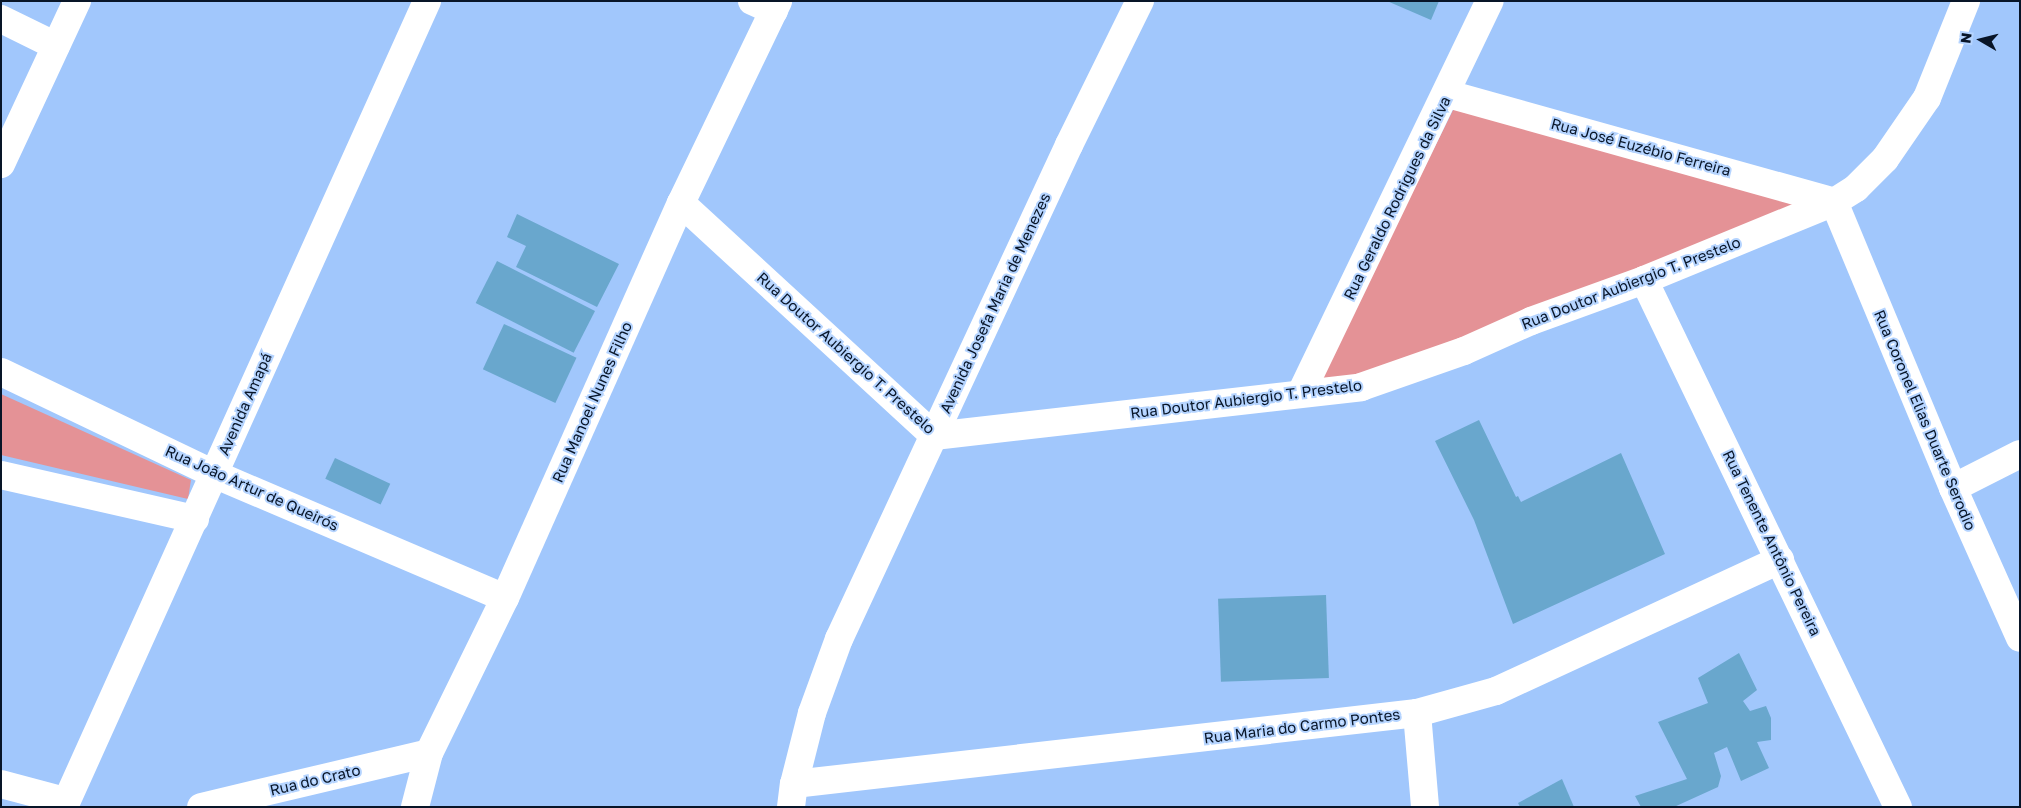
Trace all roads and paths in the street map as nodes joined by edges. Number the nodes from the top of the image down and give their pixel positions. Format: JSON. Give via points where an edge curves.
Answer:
{"nodes":[{"id":1,"x":77,"y":1,"type":"edge"},
{"id":2,"x":427,"y":1,"type":"edge"},
{"id":3,"x":1140,"y":1,"type":"edge"},
{"id":4,"x":1490,"y":1,"type":"edge"},
{"id":5,"x":1966,"y":1,"type":"edge"},
{"id":6,"x":768,"y":4,"type":"edge"},
{"id":7,"x":1,"y":19,"type":"edge"},
{"id":8,"x":56,"y":46,"type":"junction"},
{"id":9,"x":1448,"y":94,"type":"junction"},
{"id":10,"x":1,"y":164,"type":"edge"},
{"id":11,"x":1834,"y":202,"type":"junction"},
{"id":12,"x":681,"y":203,"type":"junction"},
{"id":13,"x":1644,"y":280,"type":"junction"},
{"id":14,"x":1,"y":372,"type":"edge"},
{"id":15,"x":1301,"y":393,"type":"junction"},
{"id":16,"x":934,"y":436,"type":"junction"},
{"id":17,"x":2020,"y":454,"type":"edge"},
{"id":18,"x":214,"y":474,"type":"junction"},
{"id":19,"x":1,"y":475,"type":"edge"},
{"id":20,"x":1953,"y":488,"type":"junction"},
{"id":21,"x":195,"y":519,"type":"junction"},
{"id":22,"x":1780,"y":560,"type":"junction"},
{"id":23,"x":505,"y":598,"type":"junction"},
{"id":24,"x":2020,"y":638,"type":"edge"},
{"id":25,"x":1417,"y":713,"type":"junction"},
{"id":26,"x":429,"y":753,"type":"junction"},
{"id":27,"x":1,"y":784,"type":"edge"},
{"id":28,"x":793,"y":795,"type":"edge"},
{"id":29,"x":64,"y":804,"type":"edge"},
{"id":30,"x":201,"y":807,"type":"edge"},
{"id":31,"x":415,"y":807,"type":"edge"},
{"id":32,"x":1425,"y":807,"type":"edge"},
{"id":33,"x":1898,"y":807,"type":"edge"}],
"edges":[{"from":1,"to":8,"type":"street"},
{"from":2,"to":18,"type":"street","name":"Avenida Amapá"},
{"from":3,"to":16,"type":"street","name":"Avenida Josefa Maria de Menezes","via":[[1069,145]]},
{"from":4,"to":9,"type":"street","name":"Rua Geraldo Rodrigues da Silva"},
{"from":5,"to":11,"type":"street","name":"Rua Doutor Aubiergio T. Prestelo","via":[[1927,98],[1906,132],[1856,188]]},
{"from":6,"to":12,"type":"street","name":"Rua Manoel Nunes Filho"},
{"from":7,"to":8,"type":"street"},
{"from":8,"to":10,"type":"street"},
{"from":9,"to":11,"type":"street","name":"Rua José Euzébio Ferreira"},
{"from":9,"to":15,"type":"street","name":"Rua Geraldo Rodrigues da Silva"},
{"from":11,"to":13,"type":"street","name":"Rua Doutor Aubiergio T. Prestelo"},
{"from":11,"to":20,"type":"street","name":"Rua Coronel Elias Duarte Serodio"},
{"from":12,"to":16,"type":"street","name":"Rua Doutor Aubiergio T. Prestelo"},
{"from":12,"to":23,"type":"street","name":"Rua Manoel Nunes Filho"},
{"from":13,"to":15,"type":"street","name":"Rua Doutor Aubiergio T. Prestelo","via":[[1404,373],[1360,387]]},
{"from":13,"to":22,"type":"street","name":"Rua Tenente Antônio Pereira"},
{"from":14,"to":18,"type":"street","name":"Rua João Artur de Queirós"},
{"from":15,"to":16,"type":"street","name":"Rua Doutor Aubiergio T. Prestelo"},
{"from":16,"to":28,"type":"street","name":"Avenida Josefa Maria de Menezes","via":[[839,639],[812,713]]},
{"from":17,"to":20,"type":"street"},
{"from":18,"to":21,"type":"street","name":"Avenida Amapá"},
{"from":18,"to":23,"type":"street","name":"Rua João Artur de Queirós"},
{"from":19,"to":21,"type":"street"},
{"from":20,"to":24,"type":"street","name":"Rua Coronel Elias Duarte Serodio"},
{"from":21,"to":29,"type":"street","name":"Avenida Amapá"},
{"from":22,"to":25,"type":"street","name":"Rua Maria do Carmo Pontes","via":[[1496,691]]},
{"from":22,"to":33,"type":"street","name":"Rua Tenente Antônio Pereira"},
{"from":23,"to":26,"type":"street","name":"Rua Manoel Nunes Filho"},
{"from":25,"to":28,"type":"street","name":"Rua Maria do Carmo Pontes"},
{"from":25,"to":32,"type":"street"},
{"from":26,"to":30,"type":"street","name":"Rua do Crato"},
{"from":26,"to":31,"type":"street","name":"Rua Manoel Nunes Filho"},
{"from":27,"to":29,"type":"street"}]}
